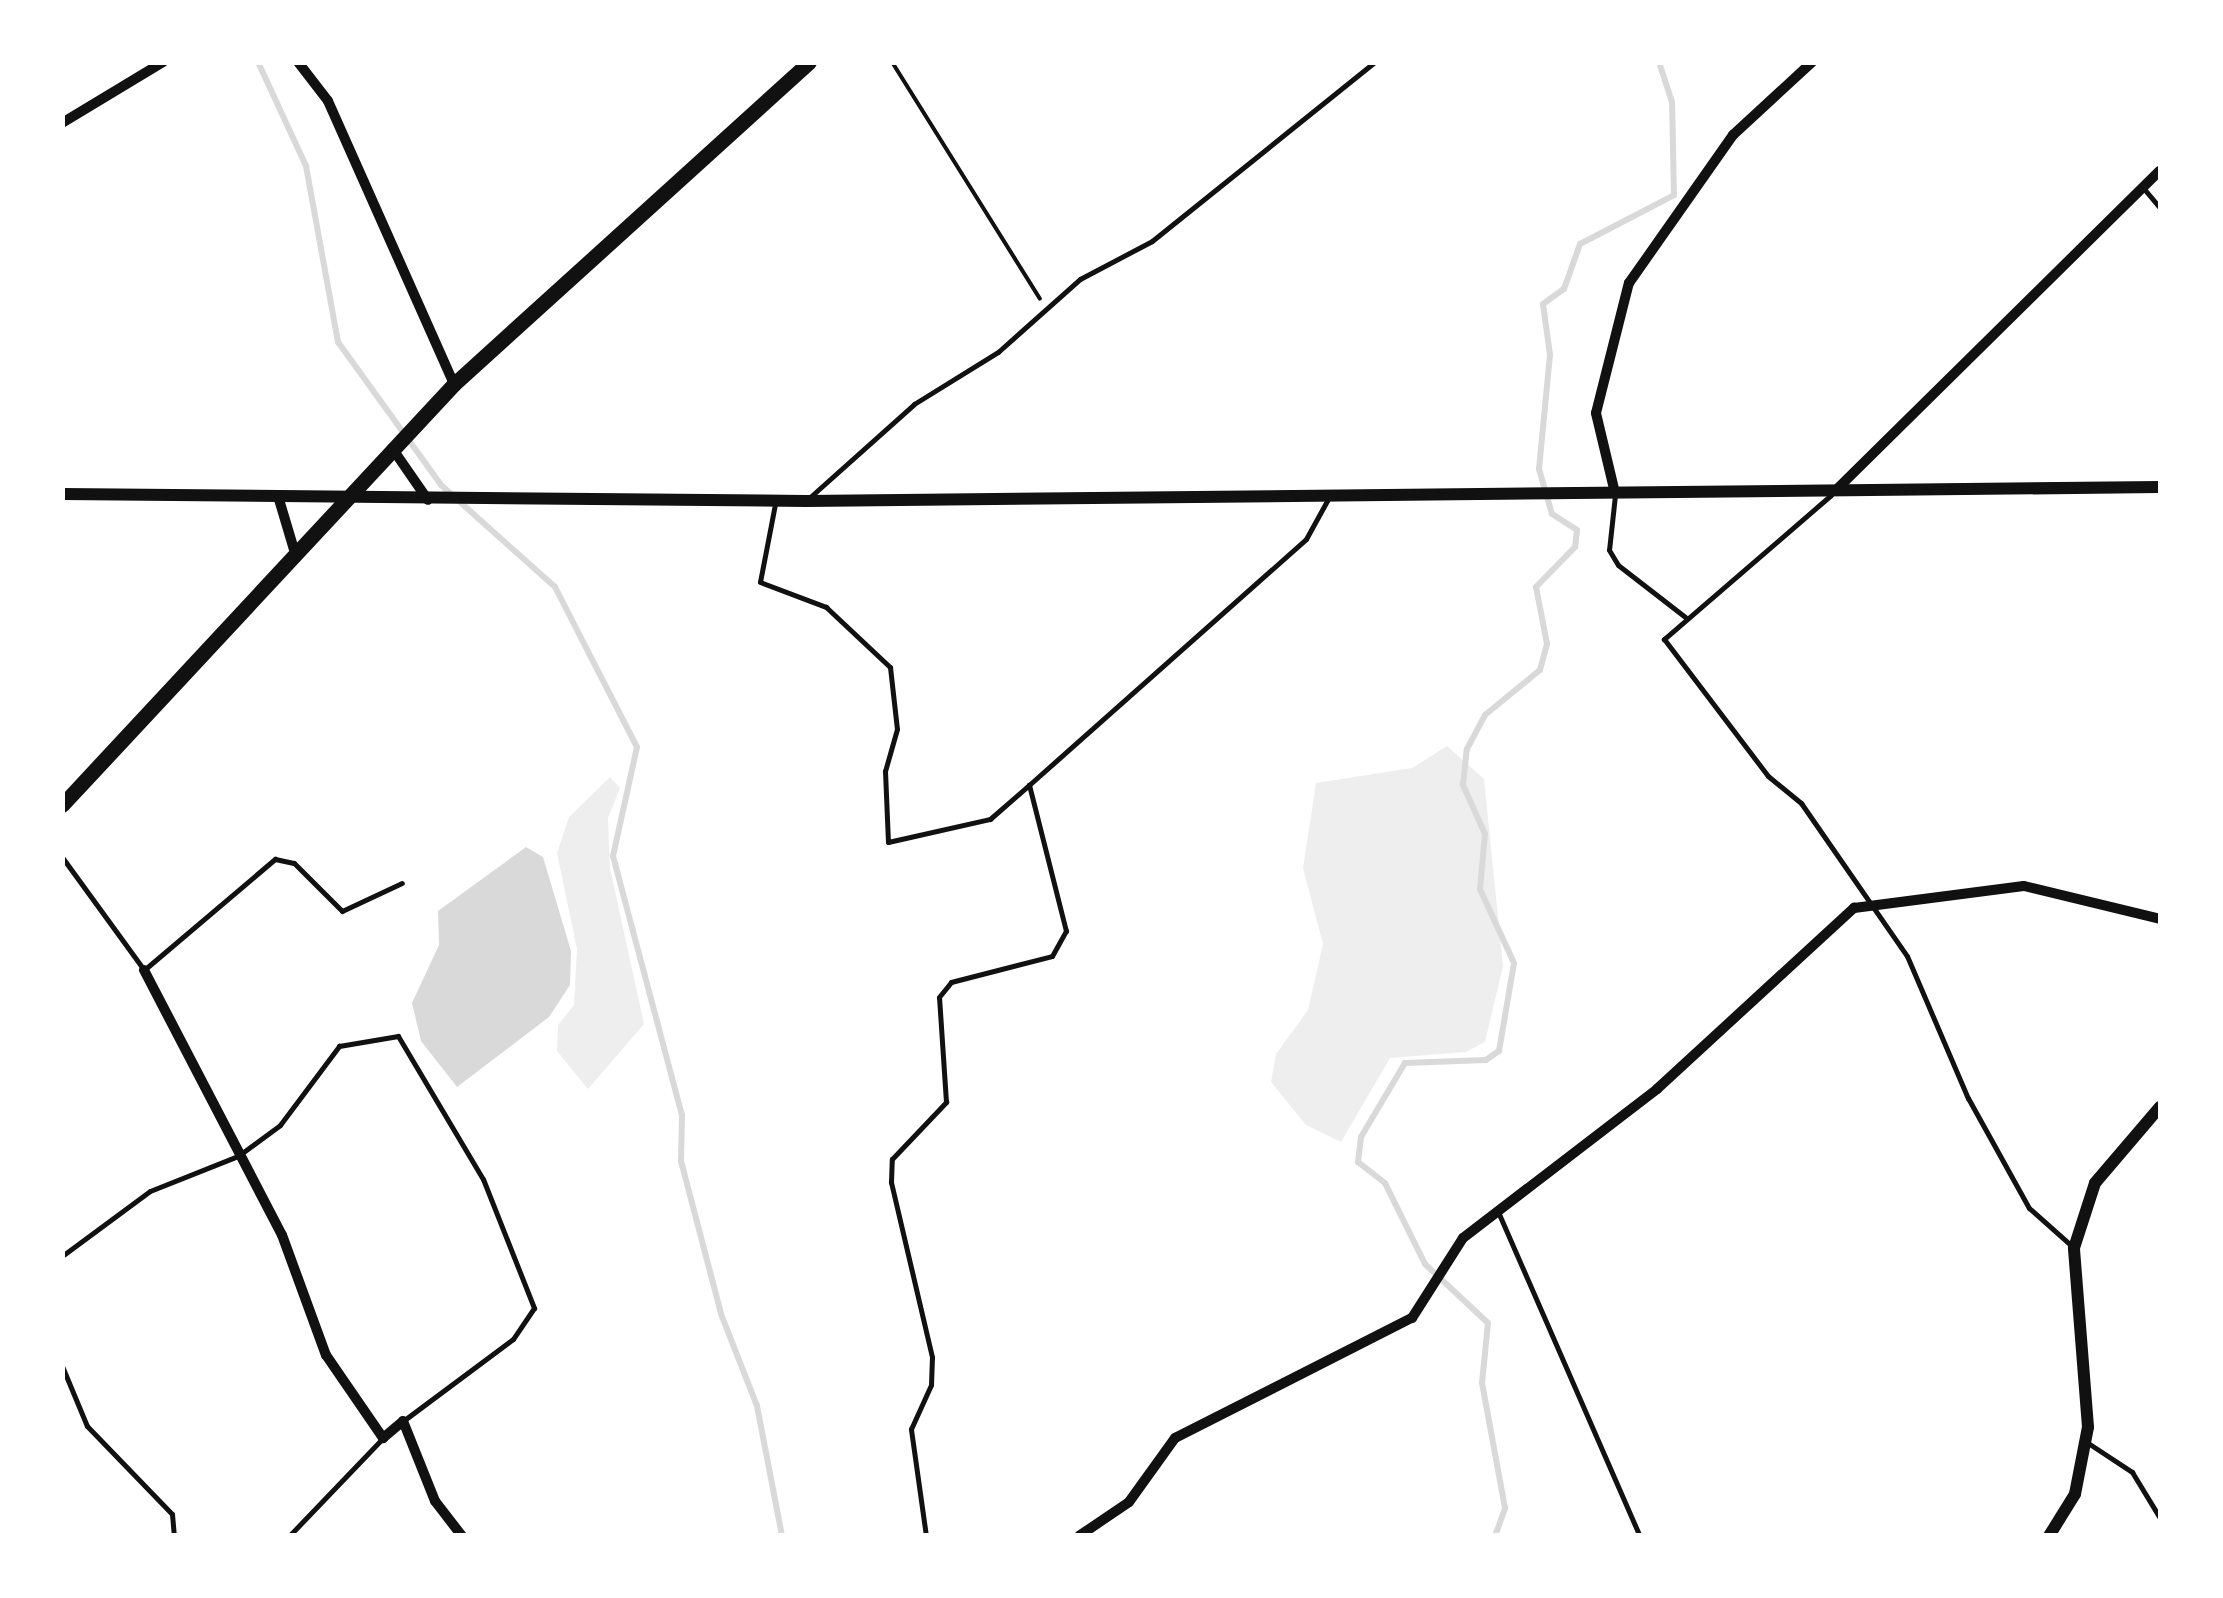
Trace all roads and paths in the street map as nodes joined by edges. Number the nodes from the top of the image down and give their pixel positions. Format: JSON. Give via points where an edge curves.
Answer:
{"nodes":[{"id":1,"x":163,"y":62,"type":"edge"},
{"id":2,"x":298,"y":62,"type":"edge"},
{"id":3,"x":810,"y":62,"type":"edge"},
{"id":4,"x":892,"y":62,"type":"edge"},
{"id":5,"x":1375,"y":62,"type":"edge"},
{"id":6,"x":1812,"y":62,"type":"edge"},
{"id":7,"x":62,"y":123,"type":"edge"},
{"id":8,"x":2160,"y":170,"type":"edge"},
{"id":9,"x":2146,"y":190,"type":"junction"},
{"id":10,"x":2160,"y":208,"type":"edge"},
{"id":11,"x":1046,"y":308,"type":"junction"},
{"id":12,"x":454,"y":384,"type":"junction"},
{"id":13,"x":395,"y":444,"type":"junction"},
{"id":14,"x":2160,"y":487,"type":"edge"},
{"id":15,"x":1838,"y":490,"type":"junction"},
{"id":16,"x":1615,"y":493,"type":"junction"},
{"id":17,"x":62,"y":494,"type":"edge"},
{"id":18,"x":278,"y":496,"type":"junction"},
{"id":19,"x":347,"y":497,"type":"junction"},
{"id":20,"x":1329,"y":498,"type":"junction"},
{"id":21,"x":435,"y":500,"type":"junction"},
{"id":22,"x":775,"y":501,"type":"junction"},
{"id":23,"x":806,"y":501,"type":"junction"},
{"id":24,"x":296,"y":553,"type":"junction"},
{"id":25,"x":1684,"y":618,"type":"junction"},
{"id":26,"x":1029,"y":785,"type":"junction"},
{"id":27,"x":62,"y":805,"type":"edge"},
{"id":28,"x":62,"y":857,"type":"edge"},
{"id":29,"x":402,"y":883,"type":"dead end"},
{"id":30,"x":1866,"y":904,"type":"junction"},
{"id":31,"x":2160,"y":919,"type":"edge"},
{"id":32,"x":144,"y":970,"type":"junction"},
{"id":33,"x":2160,"y":1107,"type":"edge"},
{"id":34,"x":238,"y":1156,"type":"junction"},
{"id":35,"x":1498,"y":1208,"type":"junction"},
{"id":36,"x":2074,"y":1248,"type":"junction"},
{"id":37,"x":62,"y":1256,"type":"edge"},
{"id":38,"x":62,"y":1366,"type":"edge"},
{"id":39,"x":403,"y":1421,"type":"junction"},
{"id":40,"x":383,"y":1438,"type":"junction"},
{"id":41,"x":2085,"y":1442,"type":"junction"},
{"id":42,"x":2160,"y":1518,"type":"edge"},
{"id":43,"x":174,"y":1536,"type":"edge"},
{"id":44,"x":289,"y":1536,"type":"edge"},
{"id":45,"x":462,"y":1536,"type":"edge"},
{"id":46,"x":926,"y":1536,"type":"edge"},
{"id":47,"x":1079,"y":1536,"type":"edge"},
{"id":48,"x":1640,"y":1536,"type":"edge"},
{"id":49,"x":2049,"y":1536,"type":"edge"}],
"edges":[{"from":1,"to":7,"type":"street"},
{"from":2,"to":12,"type":"street","via":[[328,101]]},
{"from":3,"to":12,"type":"main road"},
{"from":4,"to":11,"type":"path"},
{"from":5,"to":11,"type":"lane","via":[[1152,241]]},
{"from":6,"to":16,"type":"street","via":[[1733,135],[1629,283],[1596,412]]},
{"from":8,"to":9,"type":"street"},
{"from":9,"to":10,"type":"lane"},
{"from":9,"to":15,"type":"street"},
{"from":11,"to":23,"type":"lane","via":[[998,352],[914,404]]},
{"from":12,"to":13,"type":"main road"},
{"from":13,"to":19,"type":"main road"},
{"from":13,"to":21,"type":"street"},
{"from":14,"to":15,"type":"street"},
{"from":15,"to":16,"type":"street"},
{"from":15,"to":25,"type":"lane"},
{"from":16,"to":20,"type":"street"},
{"from":16,"to":25,"type":"lane","via":[[1610,550],[1618,565]]},
{"from":17,"to":18,"type":"street"},
{"from":18,"to":19,"type":"street"},
{"from":18,"to":24,"type":"street"},
{"from":19,"to":21,"type":"street"},
{"from":19,"to":24,"type":"main road"},
{"from":20,"to":23,"type":"street"},
{"from":20,"to":26,"type":"lane","via":[[1306,539]]},
{"from":21,"to":22,"type":"street"},
{"from":22,"to":23,"type":"street"},
{"from":22,"to":26,"type":"lane","via":[[760,582],[826,607],[890,667],[897,729],[885,771],[888,842],[990,819]]},
{"from":24,"to":27,"type":"main road"},
{"from":25,"to":30,"type":"lane","via":[[1664,639],[1768,776],[1802,803]]},
{"from":26,"to":46,"type":"lane","via":[[1066,930],[1052,956],[950,982],[940,996],[946,1102],[892,1159],[900,1249],[932,1357],[931,1385],[911,1429]]},
{"from":28,"to":32,"type":"lane"},
{"from":29,"to":32,"type":"lane","via":[[342,910],[294,863],[276,859]]},
{"from":30,"to":31,"type":"street","via":[[2024,886]]},
{"from":30,"to":35,"type":"street","via":[[1657,1089]]},
{"from":30,"to":36,"type":"lane","via":[[1908,956],[1968,1098],[2029,1208]]},
{"from":32,"to":34,"type":"street"},
{"from":33,"to":36,"type":"street","via":[[2095,1183]]},
{"from":34,"to":37,"type":"lane","via":[[150,1190]]},
{"from":34,"to":39,"type":"lane","via":[[280,1126],[319,1061],[339,1046],[398,1036],[407,1044],[422,1089],[483,1179],[534,1308],[513,1340]]},
{"from":34,"to":40,"type":"street","via":[[282,1235],[326,1355]]},
{"from":35,"to":47,"type":"street","via":[[1412,1318],[1175,1438],[1129,1502]]},
{"from":35,"to":48,"type":"lane"},
{"from":36,"to":41,"type":"street"},
{"from":38,"to":43,"type":"lane","via":[[87,1426],[172,1514]]},
{"from":39,"to":40,"type":"street"},
{"from":39,"to":45,"type":"street","via":[[435,1501]]},
{"from":40,"to":44,"type":"lane"},
{"from":41,"to":42,"type":"lane","via":[[2132,1472]]},
{"from":41,"to":49,"type":"street","via":[[2074,1494]]}]}
